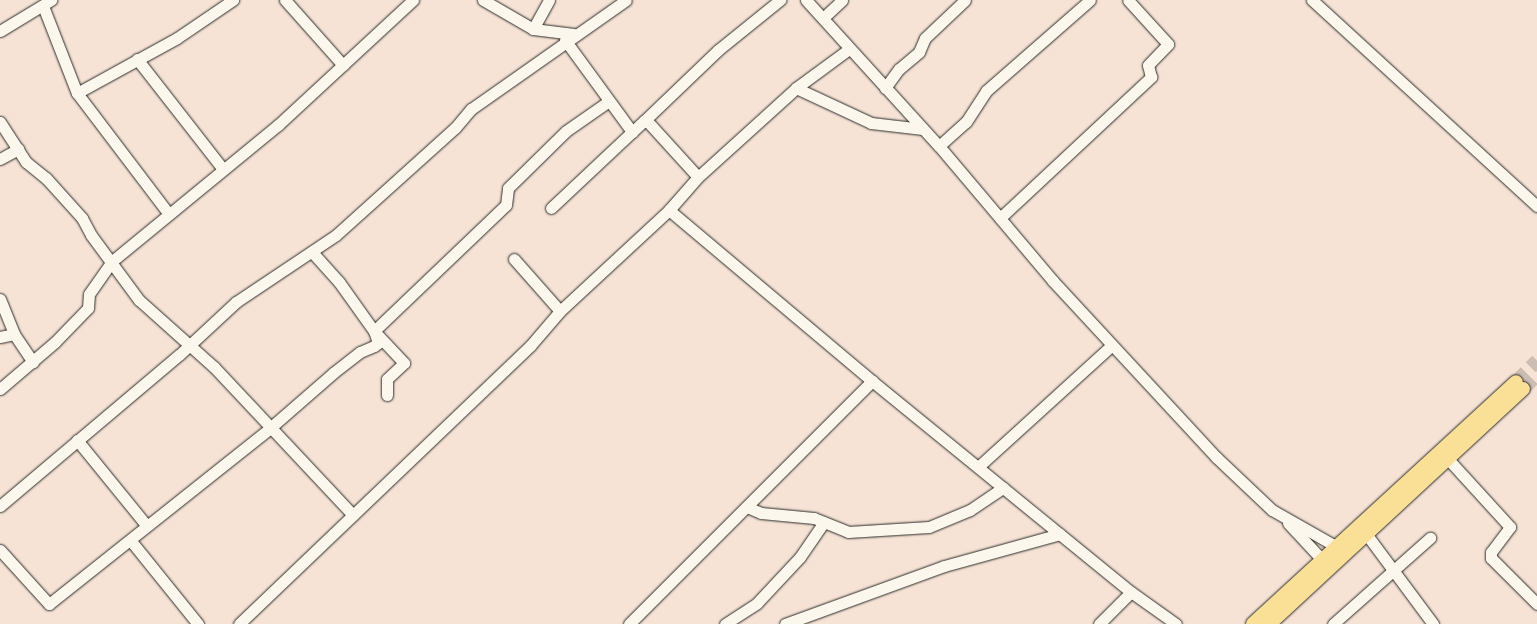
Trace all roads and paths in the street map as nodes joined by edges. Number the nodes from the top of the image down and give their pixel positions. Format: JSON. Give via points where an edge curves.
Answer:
{"nodes":[{"id":1,"x":233,"y":0,"type":"edge"},
{"id":2,"x":285,"y":0,"type":"edge"},
{"id":3,"x":413,"y":0,"type":"edge"},
{"id":4,"x":483,"y":0,"type":"edge"},
{"id":5,"x":549,"y":0,"type":"edge"},
{"id":6,"x":626,"y":0,"type":"edge"},
{"id":7,"x":780,"y":0,"type":"edge"},
{"id":8,"x":806,"y":0,"type":"edge"},
{"id":9,"x":842,"y":0,"type":"edge"},
{"id":10,"x":965,"y":0,"type":"edge"},
{"id":11,"x":1090,"y":0,"type":"edge"},
{"id":12,"x":1128,"y":0,"type":"edge"},
{"id":13,"x":1312,"y":0,"type":"edge"},
{"id":14,"x":47,"y":3,"type":"edge"},
{"id":15,"x":823,"y":18,"type":"junction"},
{"id":16,"x":533,"y":29,"type":"junction"},
{"id":17,"x":0,"y":31,"type":"edge"},
{"id":18,"x":578,"y":34,"type":"junction"},
{"id":19,"x":565,"y":40,"type":"junction"},
{"id":20,"x":849,"y":49,"type":"junction"},
{"id":21,"x":137,"y":60,"type":"junction"},
{"id":22,"x":343,"y":66,"type":"junction"},
{"id":23,"x":796,"y":88,"type":"junction"},
{"id":24,"x":885,"y":88,"type":"junction"},
{"id":25,"x":77,"y":93,"type":"junction"},
{"id":26,"x":609,"y":101,"type":"junction"},
{"id":27,"x":644,"y":121,"type":"junction"},
{"id":28,"x":0,"y":122,"type":"edge"},
{"id":29,"x":922,"y":129,"type":"junction"},
{"id":30,"x":632,"y":132,"type":"junction"},
{"id":31,"x":939,"y":146,"type":"junction"},
{"id":32,"x":18,"y":149,"type":"junction"},
{"id":33,"x":0,"y":159,"type":"edge"},
{"id":34,"x":223,"y":169,"type":"junction"},
{"id":35,"x":698,"y":178,"type":"junction"},
{"id":36,"x":1537,"y":206,"type":"edge"},
{"id":37,"x":551,"y":208,"type":"dead end"},
{"id":38,"x":669,"y":210,"type":"junction"},
{"id":39,"x":168,"y":212,"type":"junction"},
{"id":40,"x":1000,"y":218,"type":"junction"},
{"id":41,"x":312,"y":252,"type":"junction"},
{"id":42,"x":514,"y":260,"type":"dead end"},
{"id":43,"x":111,"y":262,"type":"junction"},
{"id":44,"x":0,"y":298,"type":"edge"},
{"id":45,"x":560,"y":311,"type":"junction"},
{"id":46,"x":374,"y":331,"type":"junction"},
{"id":47,"x":14,"y":334,"type":"junction"},
{"id":48,"x":0,"y":337,"type":"edge"},
{"id":49,"x":189,"y":345,"type":"junction"},
{"id":50,"x":1111,"y":346,"type":"junction"},
{"id":51,"x":33,"y":362,"type":"junction"},
{"id":52,"x":872,"y":381,"type":"junction"},
{"id":53,"x":0,"y":388,"type":"edge"},
{"id":54,"x":387,"y":395,"type":"dead end"},
{"id":55,"x":270,"y":428,"type":"junction"},
{"id":56,"x":77,"y":440,"type":"junction"},
{"id":57,"x":1448,"y":459,"type":"junction"},
{"id":58,"x":978,"y":467,"type":"junction"},
{"id":59,"x":1003,"y":488,"type":"junction"},
{"id":60,"x":0,"y":506,"type":"edge"},
{"id":61,"x":747,"y":507,"type":"junction"},
{"id":62,"x":353,"y":514,"type":"junction"},
{"id":63,"x":1283,"y":518,"type":"junction"},
{"id":64,"x":824,"y":522,"type":"junction"},
{"id":65,"x":146,"y":525,"type":"junction"},
{"id":66,"x":1060,"y":534,"type":"junction"},
{"id":67,"x":1367,"y":535,"type":"junction"},
{"id":68,"x":1430,"y":538,"type":"dead end"},
{"id":69,"x":131,"y":541,"type":"junction"},
{"id":70,"x":1337,"y":547,"type":"junction"},
{"id":71,"x":0,"y":550,"type":"edge"},
{"id":72,"x":1327,"y":565,"type":"junction"},
{"id":73,"x":1395,"y":569,"type":"junction"},
{"id":74,"x":1131,"y":592,"type":"junction"},
{"id":75,"x":1537,"y":604,"type":"edge"},
{"id":76,"x":1340,"y":621,"type":"edge"},
{"id":77,"x":243,"y":623,"type":"edge"},
{"id":78,"x":198,"y":624,"type":"edge"},
{"id":79,"x":629,"y":624,"type":"edge"},
{"id":80,"x":725,"y":624,"type":"edge"},
{"id":81,"x":786,"y":624,"type":"edge"},
{"id":82,"x":1099,"y":624,"type":"edge"},
{"id":83,"x":1176,"y":624,"type":"edge"},
{"id":84,"x":1254,"y":624,"type":"edge"},
{"id":85,"x":1269,"y":624,"type":"edge"},
{"id":86,"x":1433,"y":624,"type":"edge"}],
"edges":[{"from":1,"to":21,"type":"street"},
{"from":2,"to":22,"type":"street"},
{"from":3,"to":22,"type":"street"},
{"from":4,"to":16,"type":"street"},
{"from":5,"to":16,"type":"street"},
{"from":6,"to":18,"type":"street"},
{"from":7,"to":27,"type":"street","via":[[718,50]]},
{"from":8,"to":15,"type":"street"},
{"from":9,"to":15,"type":"street"},
{"from":10,"to":24,"type":"street","via":[[925,38],[919,52],[899,69]]},
{"from":11,"to":31,"type":"street","via":[[986,91],[966,122]]},
{"from":12,"to":40,"type":"street","via":[[1168,44],[1148,65],[1151,76]]},
{"from":13,"to":36,"type":"street"},
{"from":14,"to":17,"type":"street"},
{"from":14,"to":25,"type":"street"},
{"from":15,"to":20,"type":"street"},
{"from":16,"to":18,"type":"street"},
{"from":18,"to":19,"type":"street"},
{"from":19,"to":26,"type":"street"},
{"from":19,"to":41,"type":"street","via":[[509,85],[471,109],[455,128],[386,191]]},
{"from":20,"to":23,"type":"street"},
{"from":20,"to":24,"type":"street"},
{"from":21,"to":25,"type":"street"},
{"from":21,"to":34,"type":"street"},
{"from":22,"to":34,"type":"street"},
{"from":23,"to":29,"type":"street","via":[[872,123]]},
{"from":23,"to":35,"type":"street"},
{"from":24,"to":29,"type":"street"},
{"from":25,"to":39,"type":"street"},
{"from":26,"to":30,"type":"street"},
{"from":26,"to":46,"type":"street","via":[[566,131],[508,188],[506,205]]},
{"from":27,"to":30,"type":"street"},
{"from":27,"to":35,"type":"street"},
{"from":28,"to":32,"type":"street"},
{"from":29,"to":31,"type":"street"},
{"from":30,"to":37,"type":"street"},
{"from":31,"to":40,"type":"street"},
{"from":32,"to":33,"type":"street"},
{"from":32,"to":43,"type":"street","via":[[26,162],[46,178],[82,218]]},
{"from":34,"to":39,"type":"street"},
{"from":35,"to":38,"type":"street"},
{"from":38,"to":45,"type":"street"},
{"from":38,"to":52,"type":"street"},
{"from":39,"to":43,"type":"street"},
{"from":40,"to":50,"type":"street"},
{"from":41,"to":46,"type":"street","via":[[339,282]]},
{"from":41,"to":49,"type":"street","via":[[236,302]]},
{"from":42,"to":45,"type":"street"},
{"from":43,"to":49,"type":"street","via":[[139,300]]},
{"from":43,"to":51,"type":"street","via":[[88,294],[88,308]]},
{"from":44,"to":47,"type":"street"},
{"from":45,"to":62,"type":"street","via":[[530,346]]},
{"from":46,"to":54,"type":"street","via":[[404,363],[386,379]]},
{"from":46,"to":55,"type":"street","via":[[378,343],[360,352],[332,374]]},
{"from":47,"to":48,"type":"street"},
{"from":47,"to":51,"type":"street"},
{"from":49,"to":55,"type":"street"},
{"from":49,"to":56,"type":"street"},
{"from":50,"to":58,"type":"street"},
{"from":50,"to":63,"type":"street","via":[[1243,486]]},
{"from":51,"to":53,"type":"street"},
{"from":52,"to":58,"type":"street"},
{"from":52,"to":61,"type":"street"},
{"from":55,"to":62,"type":"street"},
{"from":55,"to":65,"type":"street"},
{"from":56,"to":60,"type":"street"},
{"from":56,"to":65,"type":"street"},
{"from":57,"to":67,"type":"main road"},
{"from":57,"to":70,"type":"main road","via":[[1520,385]]},
{"from":57,"to":75,"type":"street","via":[[1510,527],[1491,552],[1491,558]]},
{"from":58,"to":59,"type":"street"},
{"from":59,"to":64,"type":"street","via":[[970,510],[929,527],[848,532]]},
{"from":59,"to":66,"type":"street"},
{"from":61,"to":64,"type":"street","via":[[761,513]]},
{"from":61,"to":79,"type":"street"},
{"from":62,"to":77,"type":"street"},
{"from":63,"to":70,"type":"street"},
{"from":63,"to":72,"type":"street"},
{"from":64,"to":80,"type":"street","via":[[800,557],[757,603]]},
{"from":65,"to":69,"type":"street"},
{"from":66,"to":74,"type":"street"},
{"from":66,"to":81,"type":"street","via":[[944,566]]},
{"from":67,"to":72,"type":"main road"},
{"from":67,"to":73,"type":"street"},
{"from":68,"to":73,"type":"street"},
{"from":69,"to":71,"type":"street","via":[[48,605]]},
{"from":69,"to":78,"type":"street"},
{"from":70,"to":72,"type":"main road"},
{"from":72,"to":84,"type":"main road"},
{"from":72,"to":85,"type":"main road"},
{"from":73,"to":76,"type":"street"},
{"from":73,"to":86,"type":"street"},
{"from":74,"to":82,"type":"street"},
{"from":74,"to":83,"type":"street"}]}
